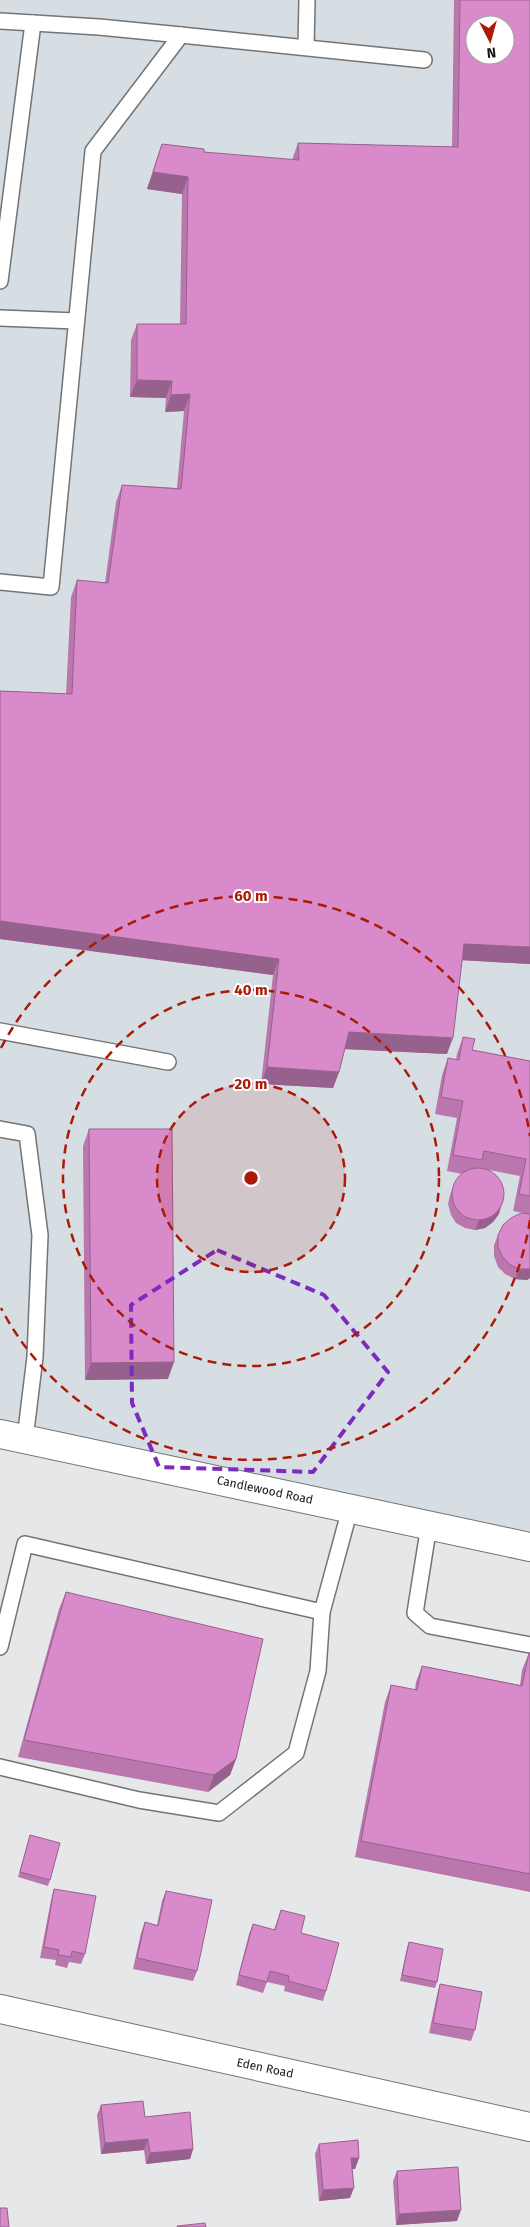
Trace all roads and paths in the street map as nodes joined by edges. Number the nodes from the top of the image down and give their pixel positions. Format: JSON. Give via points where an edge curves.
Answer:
{"nodes":[{"id":1,"x":306,"y":0,"type":"edge"},
{"id":2,"x":0,"y":21,"type":"edge"},
{"id":3,"x":33,"y":23,"type":"junction"},
{"id":4,"x":181,"y":35,"type":"junction"},
{"id":5,"x":306,"y":47,"type":"junction"},
{"id":6,"x":424,"y":60,"type":"dead end"},
{"id":7,"x":0,"y":281,"type":"edge"},
{"id":8,"x":0,"y":318,"type":"edge"},
{"id":9,"x":76,"y":321,"type":"junction"},
{"id":10,"x":0,"y":582,"type":"edge"},
{"id":11,"x":0,"y":1031,"type":"edge"},
{"id":12,"x":168,"y":1062,"type":"dead end"},
{"id":13,"x":0,"y":1129,"type":"edge"},
{"id":14,"x":13,"y":1437,"type":"edge"},
{"id":15,"x":350,"y":1509,"type":"junction"},
{"id":16,"x":429,"y":1526,"type":"junction"},
{"id":17,"x":530,"y":1547,"type":"edge"},
{"id":18,"x":322,"y":1612,"type":"junction"},
{"id":19,"x":530,"y":1645,"type":"edge"},
{"id":20,"x":0,"y":1648,"type":"edge"},
{"id":21,"x":0,"y":1768,"type":"edge"},
{"id":22,"x":0,"y":2009,"type":"edge"},
{"id":23,"x":530,"y":2127,"type":"edge"}],
"edges":[{"from":1,"to":5,"type":"lane"},
{"from":2,"to":3,"type":"lane"},
{"from":3,"to":4,"type":"lane"},
{"from":3,"to":7,"type":"lane"},
{"from":4,"to":5,"type":"lane"},
{"from":4,"to":9,"type":"lane","via":[[93,150]]},
{"from":5,"to":6,"type":"lane"},
{"from":8,"to":9,"type":"lane"},
{"from":9,"to":10,"type":"lane","via":[[51,587]]},
{"from":11,"to":12,"type":"lane"},
{"from":13,"to":14,"type":"lane","via":[[27,1134],[40,1235],[35,1357]]},
{"from":14,"to":15,"type":"street","name":"Candlewood Road"},
{"from":15,"to":16,"type":"street","name":"Candlewood Road"},
{"from":15,"to":18,"type":"lane"},
{"from":16,"to":17,"type":"street","name":"Candlewood Road"},
{"from":16,"to":19,"type":"lane","via":[[415,1612],[430,1626]]},
{"from":18,"to":20,"type":"lane","via":[[26,1544]]},
{"from":18,"to":21,"type":"lane","via":[[318,1670],[296,1753],[219,1813],[139,1800]]},
{"from":22,"to":23,"type":"street","name":"Eden Road"}]}
